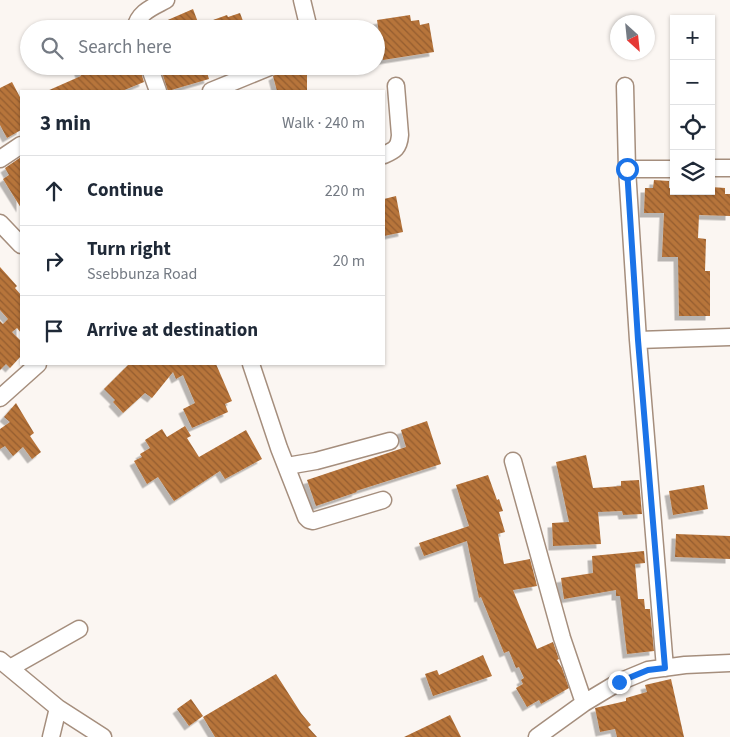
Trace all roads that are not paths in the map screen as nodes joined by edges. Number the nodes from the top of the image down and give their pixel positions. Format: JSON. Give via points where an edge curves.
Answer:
{"nodes":[{"id":1,"x":166,"y":0,"type":"edge"},
{"id":2,"x":302,"y":0,"type":"edge"},
{"id":3,"x":138,"y":20,"type":"edge"},
{"id":4,"x":307,"y":20,"type":"edge"},
{"id":5,"x":152,"y":75,"type":"edge"},
{"id":6,"x":250,"y":75,"type":"edge"},
{"id":7,"x":396,"y":86,"type":"dead end"},
{"id":8,"x":625,"y":86,"type":"dead end"},
{"id":9,"x":158,"y":90,"type":"edge"},
{"id":10,"x":213,"y":90,"type":"edge"},
{"id":11,"x":20,"y":146,"type":"edge"},
{"id":12,"x":385,"y":154,"type":"edge"},
{"id":13,"x":0,"y":159,"type":"edge"},
{"id":14,"x":715,"y":168,"type":"edge"},
{"id":15,"x":730,"y":168,"type":"edge"},
{"id":16,"x":627,"y":169,"type":"junction"},
{"id":17,"x":670,"y":169,"type":"edge"},
{"id":18,"x":0,"y":223,"type":"edge"},
{"id":19,"x":20,"y":244,"type":"edge"},
{"id":20,"x":730,"y":337,"type":"edge"},
{"id":21,"x":638,"y":340,"type":"junction"},
{"id":22,"x":37,"y":365,"type":"edge"},
{"id":23,"x":251,"y":365,"type":"edge"},
{"id":24,"x":0,"y":398,"type":"edge"},
{"id":25,"x":390,"y":441,"type":"dead end"},
{"id":26,"x":513,"y":461,"type":"dead end"},
{"id":27,"x":287,"y":466,"type":"junction"},
{"id":28,"x":383,"y":500,"type":"dead end"},
{"id":29,"x":79,"y":629,"type":"dead end"},
{"id":30,"x":730,"y":663,"type":"edge"},
{"id":31,"x":5,"y":664,"type":"edge"},
{"id":32,"x":665,"y":668,"type":"junction"},
{"id":33,"x":584,"y":703,"type":"junction"},
{"id":34,"x":58,"y":708,"type":"junction"},
{"id":35,"x":51,"y":737,"type":"edge"},
{"id":36,"x":103,"y":737,"type":"edge"},
{"id":37,"x":537,"y":737,"type":"edge"}],
"edges":[{"from":1,"to":3,"type":"street","via":[[144,12]]},
{"from":2,"to":4,"type":"street"},
{"from":5,"to":9,"type":"street"},
{"from":6,"to":10,"type":"street"},
{"from":7,"to":12,"type":"street","via":[[400,142]]},
{"from":8,"to":16,"type":"street"},
{"from":11,"to":13,"type":"street"},
{"from":14,"to":15,"type":"street"},
{"from":16,"to":17,"type":"street"},
{"from":16,"to":21,"type":"street"},
{"from":18,"to":19,"type":"street"},
{"from":20,"to":21,"type":"street"},
{"from":21,"to":32,"type":"street"},
{"from":22,"to":24,"type":"street"},
{"from":23,"to":27,"type":"street"},
{"from":25,"to":27,"type":"street"},
{"from":26,"to":33,"type":"street","via":[[562,638]]},
{"from":27,"to":28,"type":"street","via":[[309,520]]},
{"from":29,"to":31,"type":"street"},
{"from":30,"to":32,"type":"street"},
{"from":31,"to":34,"type":"street"},
{"from":32,"to":33,"type":"street","via":[[648,670],[619,682]]},
{"from":33,"to":37,"type":"street"},
{"from":34,"to":35,"type":"street"},
{"from":34,"to":36,"type":"street"}]}
